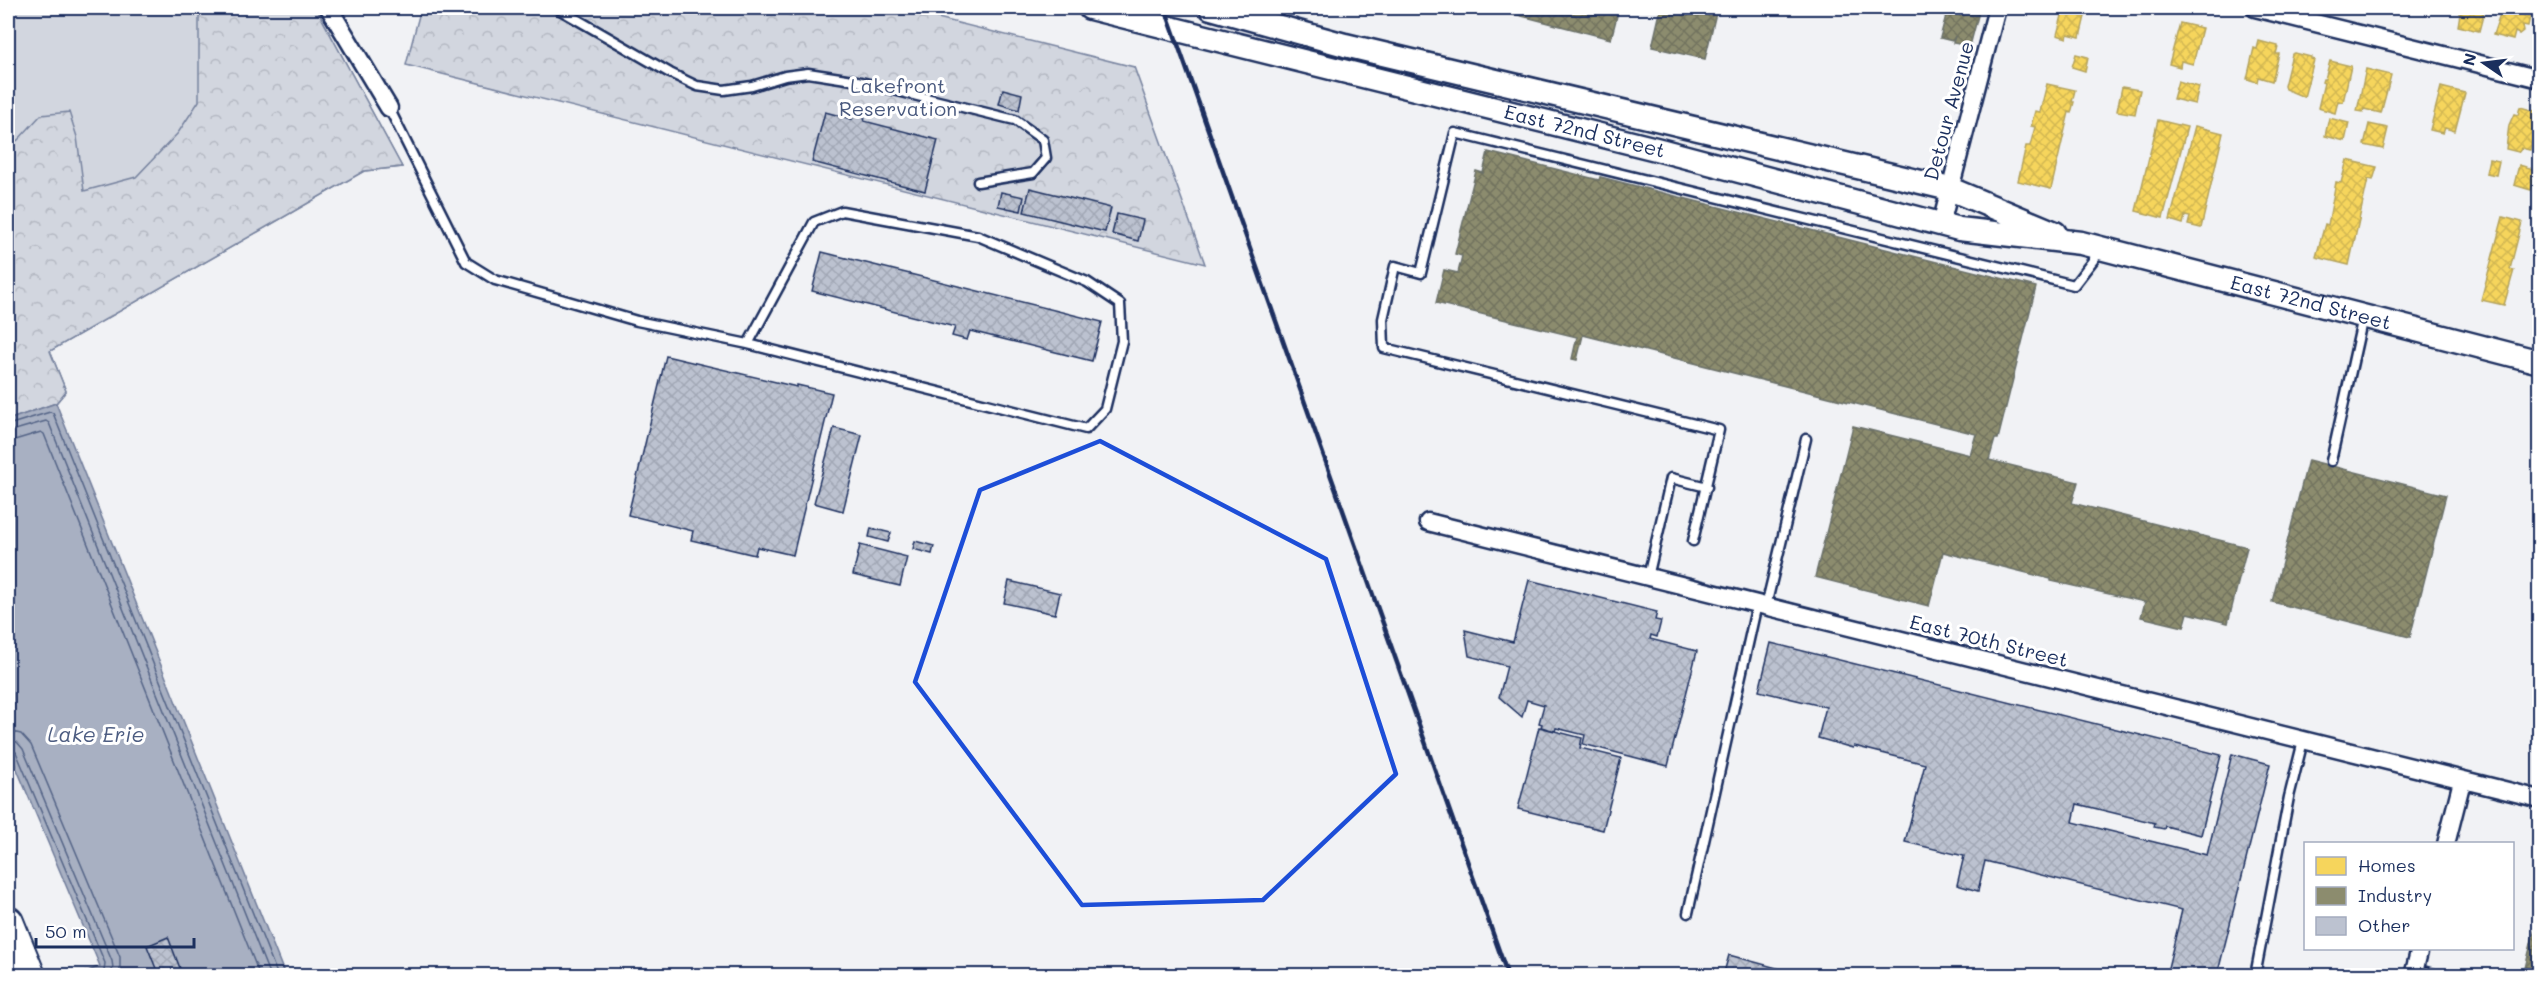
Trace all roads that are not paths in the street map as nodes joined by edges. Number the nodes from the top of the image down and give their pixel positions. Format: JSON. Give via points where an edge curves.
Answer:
{"nodes":[{"id":1,"x":329,"y":8,"type":"edge"},
{"id":2,"x":557,"y":8,"type":"edge"},
{"id":3,"x":1089,"y":8,"type":"edge"},
{"id":4,"x":1211,"y":8,"type":"edge"},
{"id":5,"x":1997,"y":8,"type":"edge"},
{"id":6,"x":2255,"y":8,"type":"edge"},
{"id":7,"x":2540,"y":79,"type":"edge"},
{"id":8,"x":389,"y":108,"type":"joint"},
{"id":9,"x":978,"y":182,"type":"dead end"},
{"id":10,"x":1950,"y":189,"type":"junction"},
{"id":11,"x":1941,"y":224,"type":"junction"},
{"id":12,"x":2092,"y":246,"type":"junction"},
{"id":13,"x":2363,"y":316,"type":"junction"},
{"id":14,"x":748,"y":344,"type":"junction"},
{"id":15,"x":2540,"y":362,"type":"edge"},
{"id":16,"x":1806,"y":440,"type":"dead end"},
{"id":17,"x":2331,"y":461,"type":"dead end"},
{"id":18,"x":1707,"y":487,"type":"junction"},
{"id":19,"x":1428,"y":522,"type":"dead end"},
{"id":20,"x":1693,"y":541,"type":"dead end"},
{"id":21,"x":1648,"y":577,"type":"junction"},
{"id":22,"x":1761,"y":605,"type":"junction"},
{"id":23,"x":2303,"y":741,"type":"junction"},
{"id":24,"x":2462,"y":780,"type":"junction"},
{"id":25,"x":2540,"y":799,"type":"edge"},
{"id":26,"x":2446,"y":842,"type":"edge"},
{"id":27,"x":1688,"y":913,"type":"dead end"},
{"id":28,"x":8,"y":922,"type":"edge"},
{"id":29,"x":2420,"y":950,"type":"edge"},
{"id":30,"x":2414,"y":972,"type":"edge"},
{"id":31,"x":30,"y":975,"type":"edge"},
{"id":32,"x":2255,"y":975,"type":"edge"},
{"id":33,"x":2441,"y":975,"type":"edge"}],
"edges":[{"from":1,"to":8,"type":"street"},
{"from":2,"to":9,"type":"lane","via":[[697,86],[724,90],[808,73],[853,80],[1015,120],[1043,140],[1046,158],[1033,173]]},
{"from":3,"to":11,"type":"main road","name":"East 72nd Street"},
{"from":4,"to":10,"type":"main road","name":"East 72nd Street","via":[[1357,47]]},
{"from":5,"to":10,"type":"street","name":"Detour Avenue"},
{"from":6,"to":7,"type":"street"},
{"from":8,"to":14,"type":"lane","via":[[466,262],[495,280],[637,321]]},
{"from":10,"to":11,"type":"street","name":"Detour Avenue"},
{"from":10,"to":12,"type":"main road","name":"East 72nd Street"},
{"from":11,"to":12,"type":"main road","name":"East 72nd Street"},
{"from":12,"to":13,"type":"main road","name":"East 72nd Street"},
{"from":12,"to":18,"type":"lane","via":[[2074,285],[1455,133],[1421,273],[1395,266],[1383,320],[1384,348],[1719,430]]},
{"from":13,"to":15,"type":"main road","name":"East 72nd Street"},
{"from":13,"to":17,"type":"lane"},
{"from":14,"to":14,"type":"lane","via":[[1086,429],[1105,409],[1122,341],[1120,304],[1087,282],[978,236],[842,211],[814,222]]},
{"from":16,"to":22,"type":"lane"},
{"from":18,"to":20,"type":"lane"},
{"from":18,"to":21,"type":"lane","via":[[1671,478]]},
{"from":19,"to":21,"type":"street","name":"East 70th Street"},
{"from":21,"to":22,"type":"street","name":"East 70th Street"},
{"from":22,"to":23,"type":"street","name":"East 70th Street"},
{"from":22,"to":27,"type":"lane"},
{"from":23,"to":24,"type":"street","name":"East 70th Street"},
{"from":23,"to":32,"type":"lane"},
{"from":24,"to":25,"type":"street","name":"East 70th Street"},
{"from":24,"to":26,"type":"street"},
{"from":28,"to":31,"type":"highway"},
{"from":29,"to":30,"type":"street"},
{"from":30,"to":33,"type":"lane"}]}
